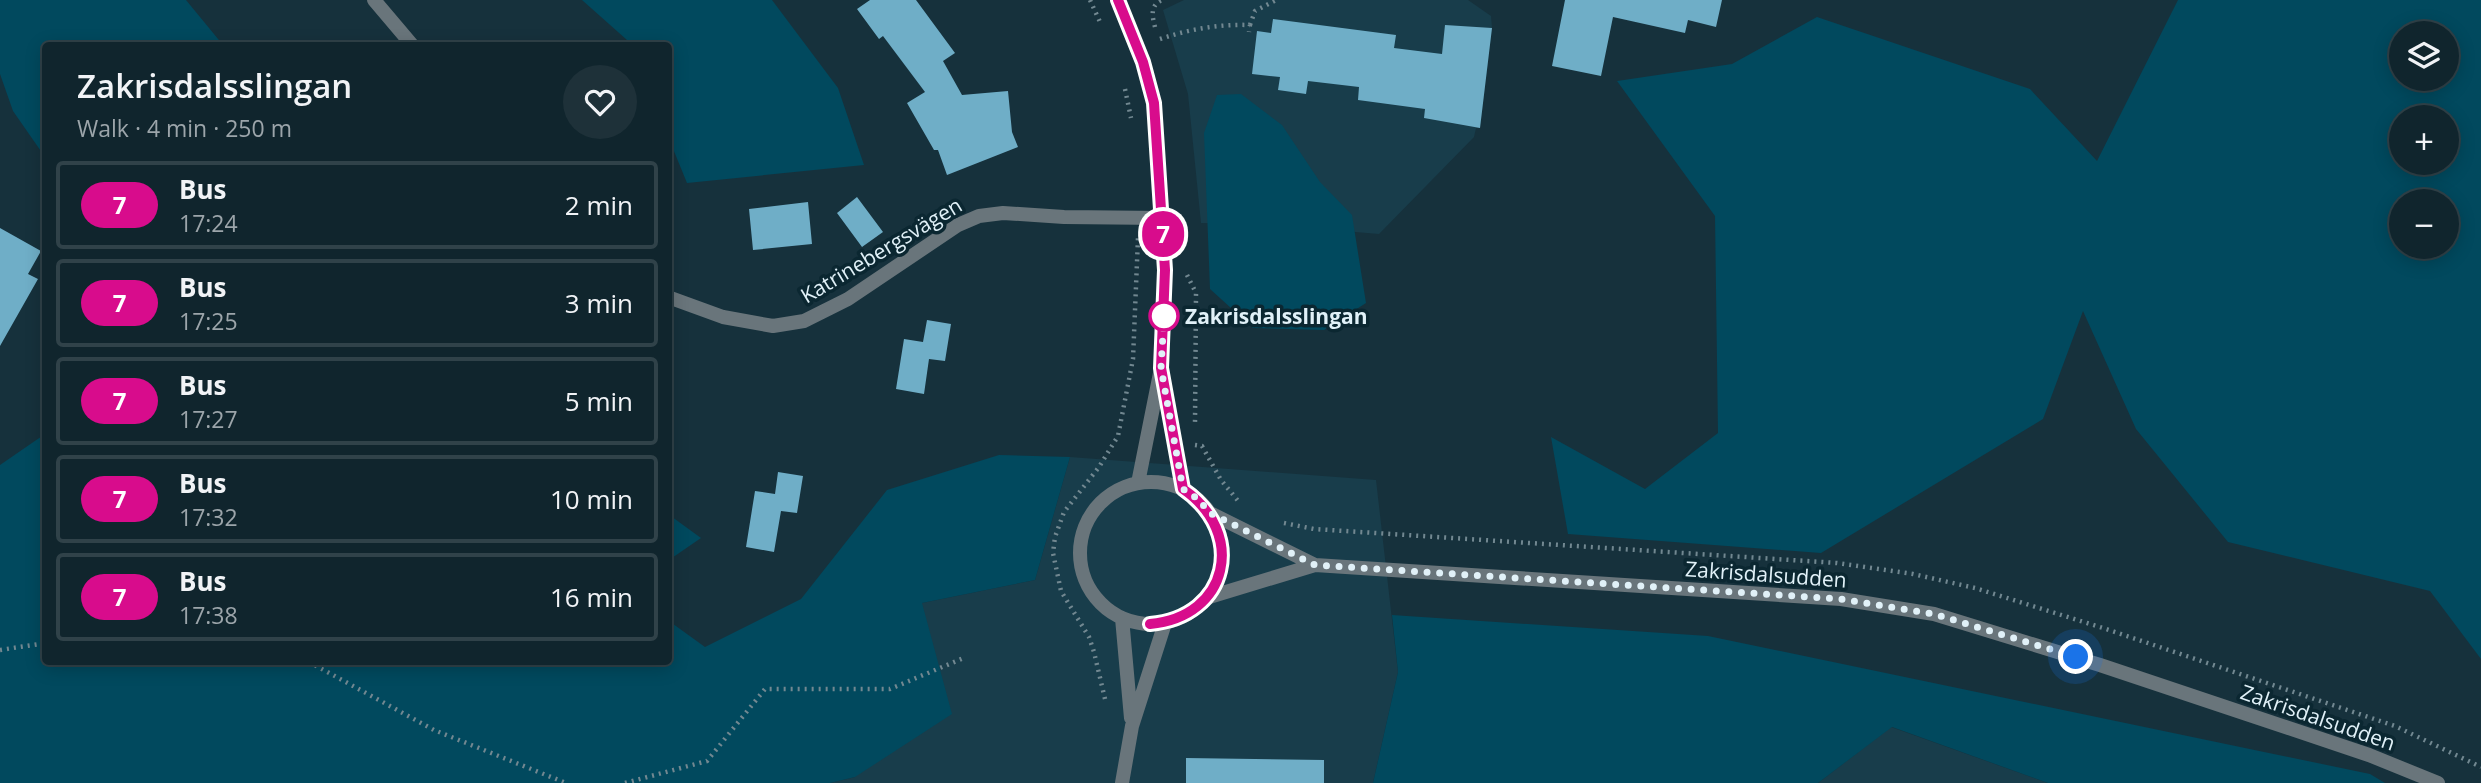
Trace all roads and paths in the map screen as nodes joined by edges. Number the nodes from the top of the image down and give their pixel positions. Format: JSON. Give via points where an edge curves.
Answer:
{"nodes":[{"id":1,"x":374,"y":0,"type":"edge"},
{"id":2,"x":1090,"y":0,"type":"edge"},
{"id":3,"x":1118,"y":0,"type":"edge"},
{"id":4,"x":1276,"y":0,"type":"edge"},
{"id":5,"x":1250,"y":25,"type":"junction"},
{"id":6,"x":1104,"y":29,"type":"dead end"},
{"id":7,"x":1249,"y":32,"type":"dead end"},
{"id":8,"x":1160,"y":39,"type":"dead end"},
{"id":9,"x":410,"y":42,"type":"edge"},
{"id":10,"x":1124,"y":86,"type":"dead end"},
{"id":11,"x":1132,"y":125,"type":"dead end"},
{"id":12,"x":1139,"y":218,"type":"junction"},
{"id":13,"x":1162,"y":218,"type":"junction"},
{"id":14,"x":672,"y":298,"type":"edge"},
{"id":15,"x":1161,"y":368,"type":"junction"},
{"id":16,"x":1138,"y":483,"type":"junction"},
{"id":17,"x":1183,"y":489,"type":"junction"},
{"id":18,"x":1210,"y":513,"type":"junction"},
{"id":19,"x":1315,"y":565,"type":"junction"},
{"id":20,"x":1206,"y":598,"type":"junction"},
{"id":21,"x":1122,"y":618,"type":"junction"},
{"id":22,"x":1165,"y":623,"type":"junction"},
{"id":23,"x":42,"y":644,"type":"edge"},
{"id":24,"x":0,"y":650,"type":"edge"},
{"id":25,"x":966,"y":657,"type":"dead end"},
{"id":26,"x":315,"y":665,"type":"edge"},
{"id":27,"x":1107,"y":708,"type":"dead end"},
{"id":28,"x":1132,"y":726,"type":"junction"},
{"id":29,"x":566,"y":783,"type":"edge"},
{"id":30,"x":625,"y":783,"type":"edge"},
{"id":31,"x":1122,"y":783,"type":"edge"},
{"id":32,"x":2438,"y":783,"type":"edge"}],
"edges":[{"from":1,"to":9,"type":"street"},
{"from":2,"to":6,"type":"path"},
{"from":3,"to":13,"type":"street","via":[[1154,103]]},
{"from":4,"to":5,"type":"path","via":[[1255,11]]},
{"from":5,"to":7,"type":"path"},
{"from":5,"to":8,"type":"path","via":[[1182,31]]},
{"from":10,"to":11,"type":"path"},
{"from":12,"to":13,"type":"street","name":"Katrinebergsvägen"},
{"from":12,"to":14,"type":"street","name":"Katrinebergsvägen","via":[[979,216],[958,225],[848,299],[804,321],[774,326],[732,319]]},
{"from":12,"to":27,"type":"path","via":[[1133,359],[1118,436],[1064,512],[1054,554],[1061,591],[1089,637]]},
{"from":13,"to":15,"type":"street"},
{"from":15,"to":16,"type":"street"},
{"from":15,"to":17,"type":"street"},
{"from":16,"to":17,"type":"street"},
{"from":16,"to":21,"type":"street","via":[[1119,489],[1097,508],[1083,535],[1080,554],[1092,592]]},
{"from":17,"to":18,"type":"street"},
{"from":18,"to":19,"type":"street","name":"Zakrisdalsudden"},
{"from":18,"to":20,"type":"street","via":[[1223,556],[1218,579]]},
{"from":19,"to":20,"type":"street","name":"Zakrisdalsudden"},
{"from":19,"to":32,"type":"street","name":"Zakrisdalsudden","via":[[1841,599],[1934,614],[2369,755]]},
{"from":20,"to":22,"type":"street","via":[[1188,614]]},
{"from":21,"to":22,"type":"street"},
{"from":21,"to":28,"type":"street"},
{"from":22,"to":28,"type":"street"},
{"from":23,"to":24,"type":"path"},
{"from":25,"to":30,"type":"path","via":[[890,689],[765,689],[707,761]]},
{"from":26,"to":29,"type":"path","via":[[434,730]]},
{"from":28,"to":31,"type":"street"}]}
